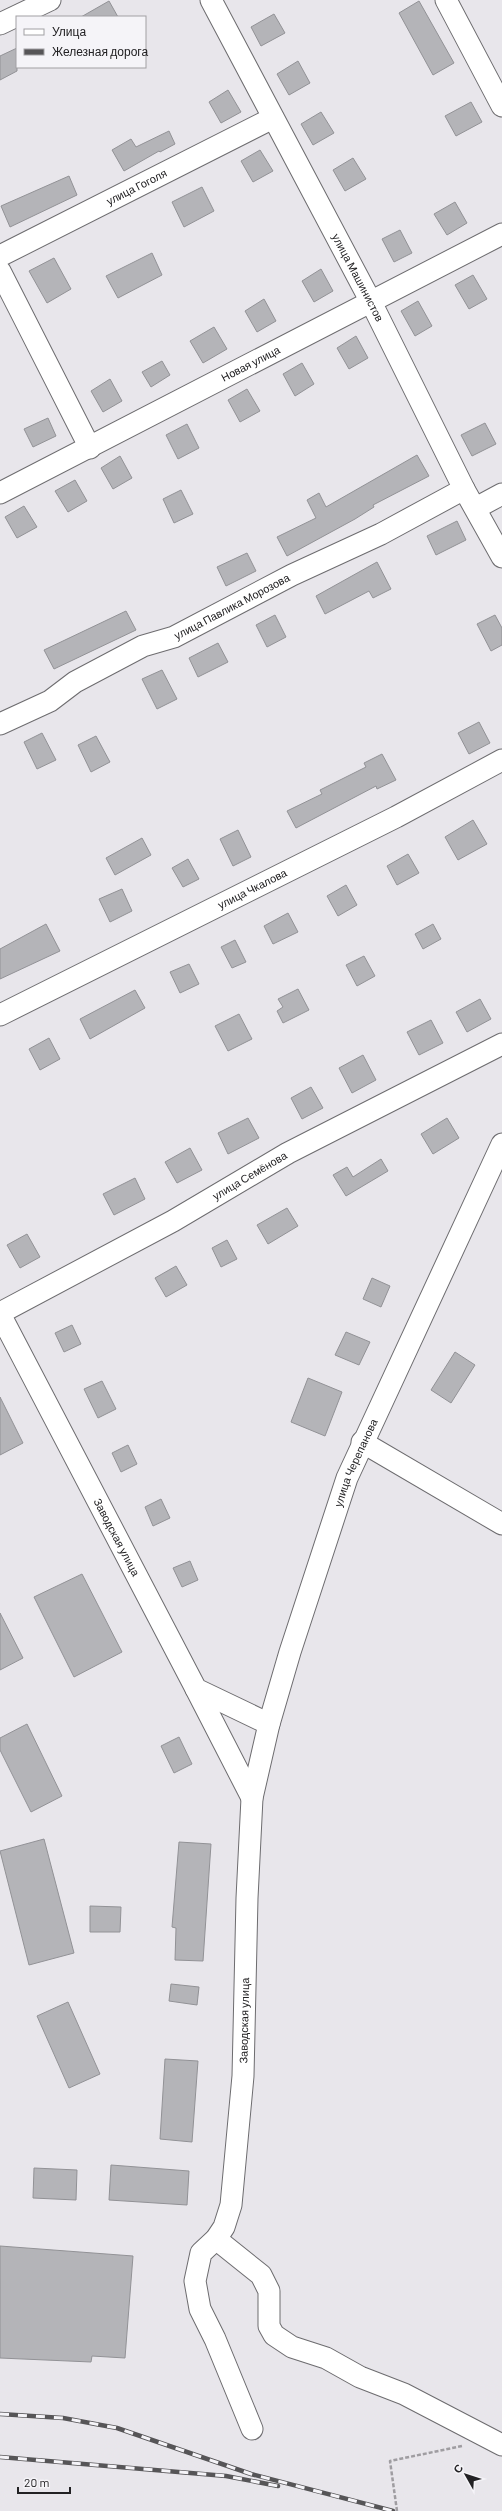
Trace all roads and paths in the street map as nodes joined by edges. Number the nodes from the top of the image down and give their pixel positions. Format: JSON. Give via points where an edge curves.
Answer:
{"nodes":[{"id":1,"x":50,"y":0,"type":"edge"},
{"id":2,"x":211,"y":0,"type":"edge"},
{"id":3,"x":446,"y":0,"type":"edge"},
{"id":4,"x":16,"y":16,"type":"edge"},
{"id":5,"x":17,"y":16,"type":"edge"},
{"id":6,"x":0,"y":24,"type":"edge"},
{"id":7,"x":502,"y":106,"type":"edge"},
{"id":8,"x":273,"y":118,"type":"junction"},
{"id":9,"x":502,"y":234,"type":"edge"},
{"id":10,"x":0,"y":256,"type":"edge"},
{"id":11,"x":0,"y":271,"type":"edge"},
{"id":12,"x":371,"y":302,"type":"junction"},
{"id":13,"x":90,"y":448,"type":"junction"},
{"id":14,"x":464,"y":489,"type":"junction"},
{"id":15,"x":0,"y":493,"type":"edge"},
{"id":16,"x":502,"y":494,"type":"edge"},
{"id":17,"x":476,"y":508,"type":"junction"},
{"id":18,"x":502,"y":557,"type":"edge"},
{"id":19,"x":0,"y":724,"type":"edge"},
{"id":20,"x":502,"y":760,"type":"edge"},
{"id":21,"x":0,"y":1015,"type":"edge"},
{"id":22,"x":502,"y":1044,"type":"edge"},
{"id":23,"x":502,"y":1144,"type":"edge"},
{"id":24,"x":0,"y":1313,"type":"edge"},
{"id":25,"x":362,"y":1442,"type":"junction"},
{"id":26,"x":502,"y":1524,"type":"edge"},
{"id":27,"x":196,"y":1689,"type":"junction"},
{"id":28,"x":269,"y":1724,"type":"junction"},
{"id":29,"x":252,"y":1798,"type":"junction"},
{"id":30,"x":216,"y":2239,"type":"junction"},
{"id":31,"x":252,"y":2429,"type":"dead end"},
{"id":32,"x":497,"y":2443,"type":"edge"},
{"id":33,"x":397,"y":2511,"type":"edge"}],
"edges":[{"from":1,"to":5,"type":"street"},
{"from":2,"to":8,"type":"street","name":"улица Машинистов"},
{"from":3,"to":7,"type":"street"},
{"from":4,"to":6,"type":"street"},
{"from":8,"to":10,"type":"street","name":"улица Гоголя"},
{"from":8,"to":12,"type":"street","name":"улица Машинистов"},
{"from":9,"to":12,"type":"street","name":"Новая улица"},
{"from":11,"to":13,"type":"street"},
{"from":12,"to":13,"type":"street","name":"Новая улица"},
{"from":12,"to":14,"type":"street","name":"улица Машинистов"},
{"from":13,"to":15,"type":"street","name":"Новая улица"},
{"from":14,"to":17,"type":"street","name":"улица Машинистов"},
{"from":14,"to":19,"type":"street","name":"улица Павлика Морозова","via":[[381,534],[292,575],[174,637],[143,646],[75,682],[50,701]]},
{"from":16,"to":17,"type":"street"},
{"from":17,"to":18,"type":"street","name":"улица Машинистов"},
{"from":20,"to":21,"type":"street","name":"улица Чкалова","via":[[396,817]]},
{"from":22,"to":24,"type":"street","name":"улица Семёнова","via":[[288,1153],[173,1221]]},
{"from":23,"to":25,"type":"street","name":"улица Черепанова"},
{"from":24,"to":27,"type":"street","name":"Заводская улица"},
{"from":25,"to":26,"type":"street"},
{"from":25,"to":28,"type":"street","name":"улица Черепанова","via":[[347,1478]]},
{"from":27,"to":28,"type":"street"},
{"from":27,"to":29,"type":"street","name":"Заводская улица"},
{"from":28,"to":29,"type":"street","name":"улица Черепанова"},
{"from":29,"to":30,"type":"street","name":"Заводская улица","via":[[247,1898],[244,2076],[231,2205],[224,2227]]},
{"from":30,"to":31,"type":"street","name":"Заводская улица","via":[[201,2253],[195,2280],[200,2309],[216,2339]]},
{"from":30,"to":32,"type":"street","via":[[261,2275],[269,2291],[268,2326],[274,2335],[292,2347],[326,2358],[360,2377],[404,2394]]},
{"from":32,"to":33,"type":"path","via":[[390,2461]]}]}
